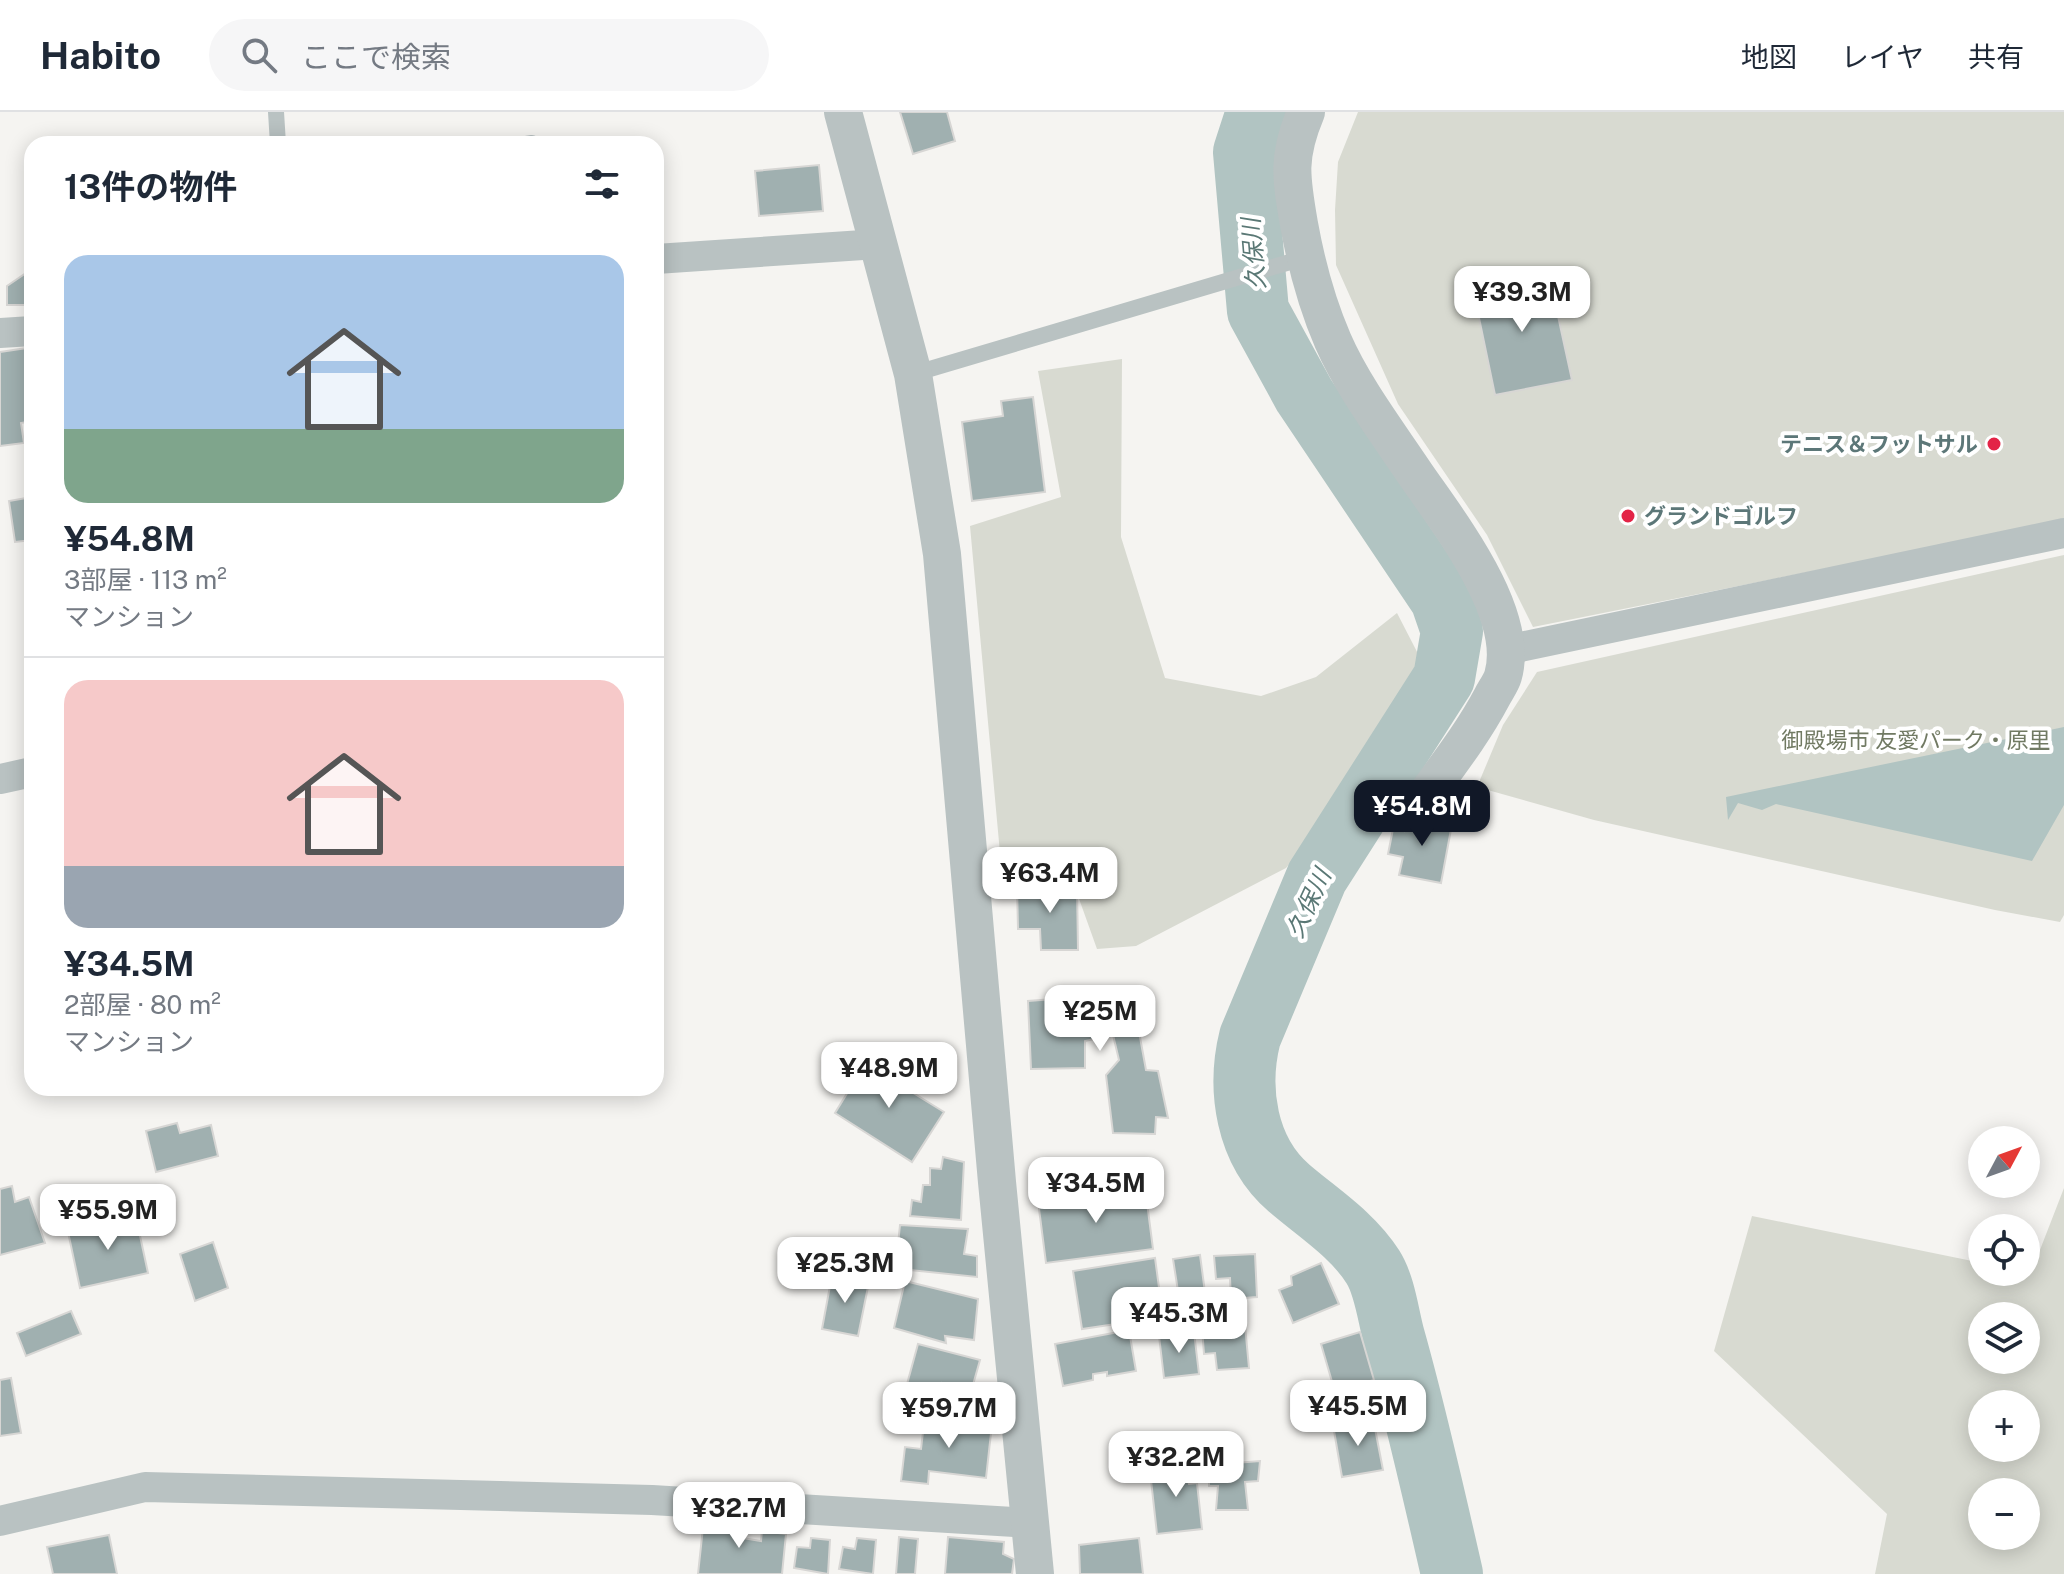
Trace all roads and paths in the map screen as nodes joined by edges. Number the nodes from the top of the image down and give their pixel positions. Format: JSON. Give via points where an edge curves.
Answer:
{"nodes":[{"id":1,"x":276,"y":112,"type":"edge"},
{"id":2,"x":843,"y":112,"type":"edge"},
{"id":3,"x":1306,"y":112,"type":"edge"},
{"id":4,"x":278,"y":136,"type":"edge"},
{"id":5,"x":878,"y":244,"type":"junction"},
{"id":6,"x":664,"y":258,"type":"edge"},
{"id":7,"x":1298,"y":260,"type":"junction"},
{"id":8,"x":24,"y":332,"type":"edge"},
{"id":9,"x":0,"y":333,"type":"edge"},
{"id":10,"x":913,"y":374,"type":"junction"},
{"id":11,"x":2064,"y":533,"type":"edge"},
{"id":12,"x":1506,"y":650,"type":"junction"},
{"id":13,"x":24,"y":774,"type":"edge"},
{"id":14,"x":0,"y":779,"type":"edge"},
{"id":15,"x":1424,"y":798,"type":"dead end"},
{"id":16,"x":0,"y":1521,"type":"edge"},
{"id":17,"x":1030,"y":1523,"type":"junction"},
{"id":18,"x":1035,"y":1574,"type":"edge"}],
"edges":[{"from":1,"to":4,"type":"lane"},
{"from":2,"to":5,"type":"street"},
{"from":3,"to":7,"type":"street","via":[[1295,139],[1291,173]]},
{"from":5,"to":6,"type":"street"},
{"from":5,"to":10,"type":"street"},
{"from":7,"to":10,"type":"lane"},
{"from":7,"to":12,"type":"street","via":[[1333,341],[1370,406],[1486,584]]},
{"from":8,"to":9,"type":"street"},
{"from":10,"to":17,"type":"street","via":[[942,554]]},
{"from":11,"to":12,"type":"street"},
{"from":12,"to":15,"type":"street","via":[[1503,676],[1480,720]]},
{"from":13,"to":14,"type":"street"},
{"from":16,"to":17,"type":"street","via":[[145,1487],[652,1500]]},
{"from":17,"to":18,"type":"street"}]}
